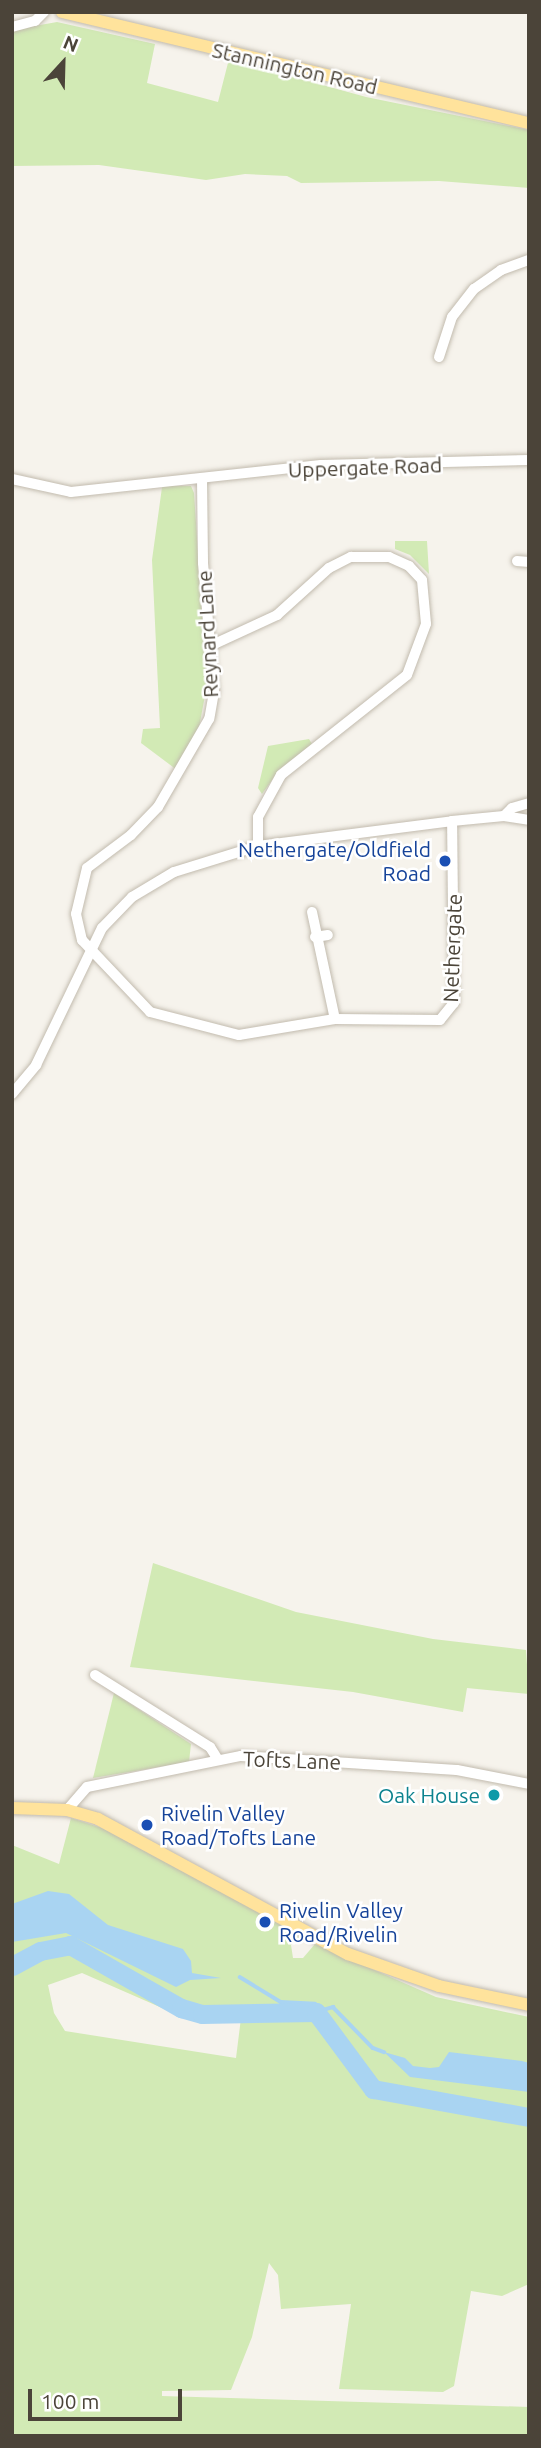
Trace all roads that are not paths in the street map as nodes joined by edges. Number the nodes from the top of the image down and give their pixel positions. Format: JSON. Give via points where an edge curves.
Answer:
{"nodes":[{"id":1,"x":44,"y":12,"type":"edge"},
{"id":2,"x":62,"y":12,"type":"edge"},
{"id":3,"x":12,"y":27,"type":"edge"},
{"id":4,"x":529,"y":123,"type":"edge"},
{"id":5,"x":529,"y":260,"type":"edge"},
{"id":6,"x":439,"y":357,"type":"dead end"},
{"id":7,"x":529,"y":460,"type":"edge"},
{"id":8,"x":12,"y":479,"type":"edge"},
{"id":9,"x":202,"y":479,"type":"junction"},
{"id":10,"x":517,"y":561,"type":"dead end"},
{"id":11,"x":529,"y":562,"type":"edge"},
{"id":12,"x":210,"y":646,"type":"junction"},
{"id":13,"x":529,"y":803,"type":"edge"},
{"id":14,"x":504,"y":816,"type":"junction"},
{"id":15,"x":529,"y":820,"type":"edge"},
{"id":16,"x":452,"y":821,"type":"junction"},
{"id":17,"x":258,"y":846,"type":"junction"},
{"id":18,"x":312,"y":912,"type":"dead end"},
{"id":19,"x":328,"y":935,"type":"dead end"},
{"id":20,"x":316,"y":937,"type":"junction"},
{"id":21,"x":88,"y":948,"type":"junction"},
{"id":22,"x":335,"y":1019,"type":"junction"},
{"id":23,"x":12,"y":1094,"type":"edge"},
{"id":24,"x":95,"y":1675,"type":"dead end"},
{"id":25,"x":218,"y":1760,"type":"junction"},
{"id":26,"x":529,"y":1784,"type":"edge"},
{"id":27,"x":12,"y":1808,"type":"edge"},
{"id":28,"x":66,"y":1810,"type":"junction"},
{"id":29,"x":529,"y":2005,"type":"edge"}],
"edges":[{"from":1,"to":3,"type":"street","via":[[35,21]]},
{"from":2,"to":4,"type":"main road","name":"Stannington Road"},
{"from":5,"to":6,"type":"street","via":[[490,277],[463,300],[452,317]]},
{"from":7,"to":9,"type":"street","name":"Uppergate Road","via":[[321,465]]},
{"from":8,"to":9,"type":"street","name":"Uppergate Road","via":[[71,492]]},
{"from":9,"to":12,"type":"street","name":"Reynard Lane"},
{"from":10,"to":11,"type":"street"},
{"from":12,"to":17,"type":"street","via":[[277,615],[329,568],[351,557],[390,557],[409,566],[422,580],[426,624],[407,675],[281,775],[258,817]]},
{"from":12,"to":21,"type":"street","name":"Reynard Lane","via":[[212,706],[188,762],[145,822],[96,860],[82,879],[77,926]]},
{"from":13,"to":14,"type":"street"},
{"from":14,"to":15,"type":"street"},
{"from":14,"to":16,"type":"street"},
{"from":16,"to":17,"type":"street"},
{"from":16,"to":22,"type":"street","name":"Nethergate","via":[[455,961],[451,1012],[428,1023]]},
{"from":17,"to":21,"type":"street","via":[[198,861],[152,884],[115,913]]},
{"from":18,"to":20,"type":"street"},
{"from":19,"to":20,"type":"street"},
{"from":20,"to":22,"type":"street"},
{"from":21,"to":22,"type":"street","name":"Nethergate","via":[[137,1002],[158,1015],[250,1036]]},
{"from":21,"to":23,"type":"street","via":[[36,1065]]},
{"from":24,"to":25,"type":"street","via":[[210,1747]]},
{"from":25,"to":26,"type":"street","name":"Tofts Lane","via":[[252,1756],[399,1765]]},
{"from":25,"to":28,"type":"street","name":"Tofts Lane","via":[[87,1787]]},
{"from":27,"to":28,"type":"main road"},
{"from":28,"to":29,"type":"main road","via":[[121,1830],[348,1954],[439,1986]]}]}
